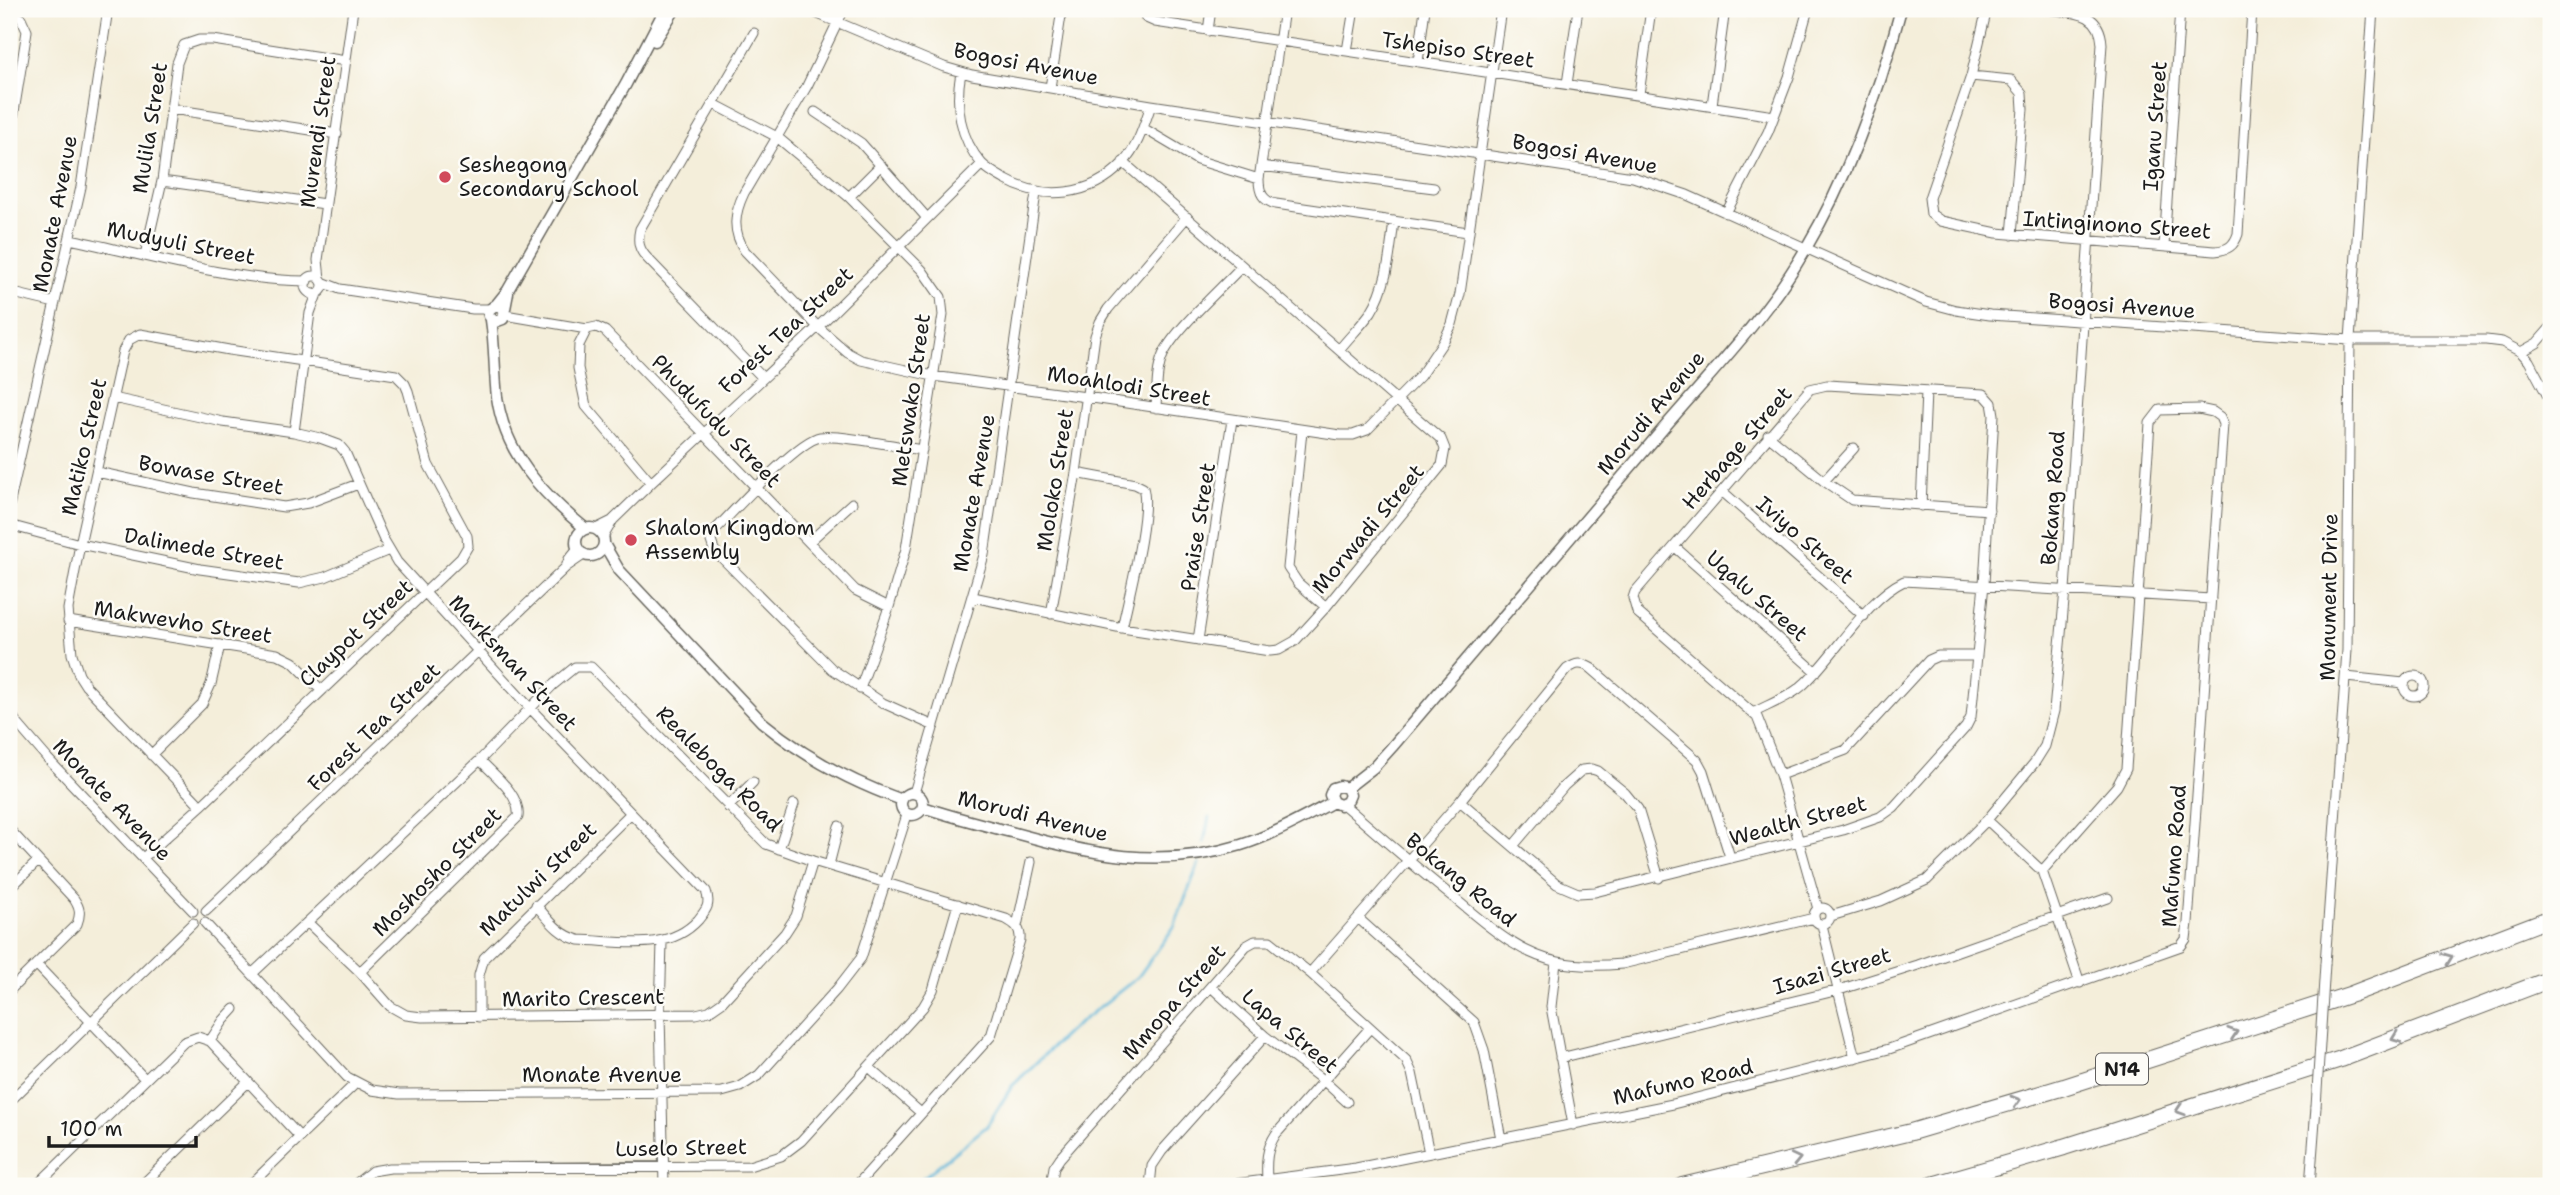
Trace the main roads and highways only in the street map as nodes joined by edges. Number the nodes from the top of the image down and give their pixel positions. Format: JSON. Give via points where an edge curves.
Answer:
{"nodes":[{"id":1,"x":2551,"y":918,"type":"edge"},
{"id":2,"x":2551,"y":979,"type":"edge"},
{"id":3,"x":1682,"y":1186,"type":"edge"},
{"id":4,"x":1929,"y":1186,"type":"edge"}],
"edges":[{"from":3,"to":1,"type":"highway","number":"N14","one_way":true,"via":[[1911,1132],[2064,1087],[2352,994]]},
{"from":2,"to":4,"type":"highway","one_way":true,"via":[[2341,1059]]}]}
